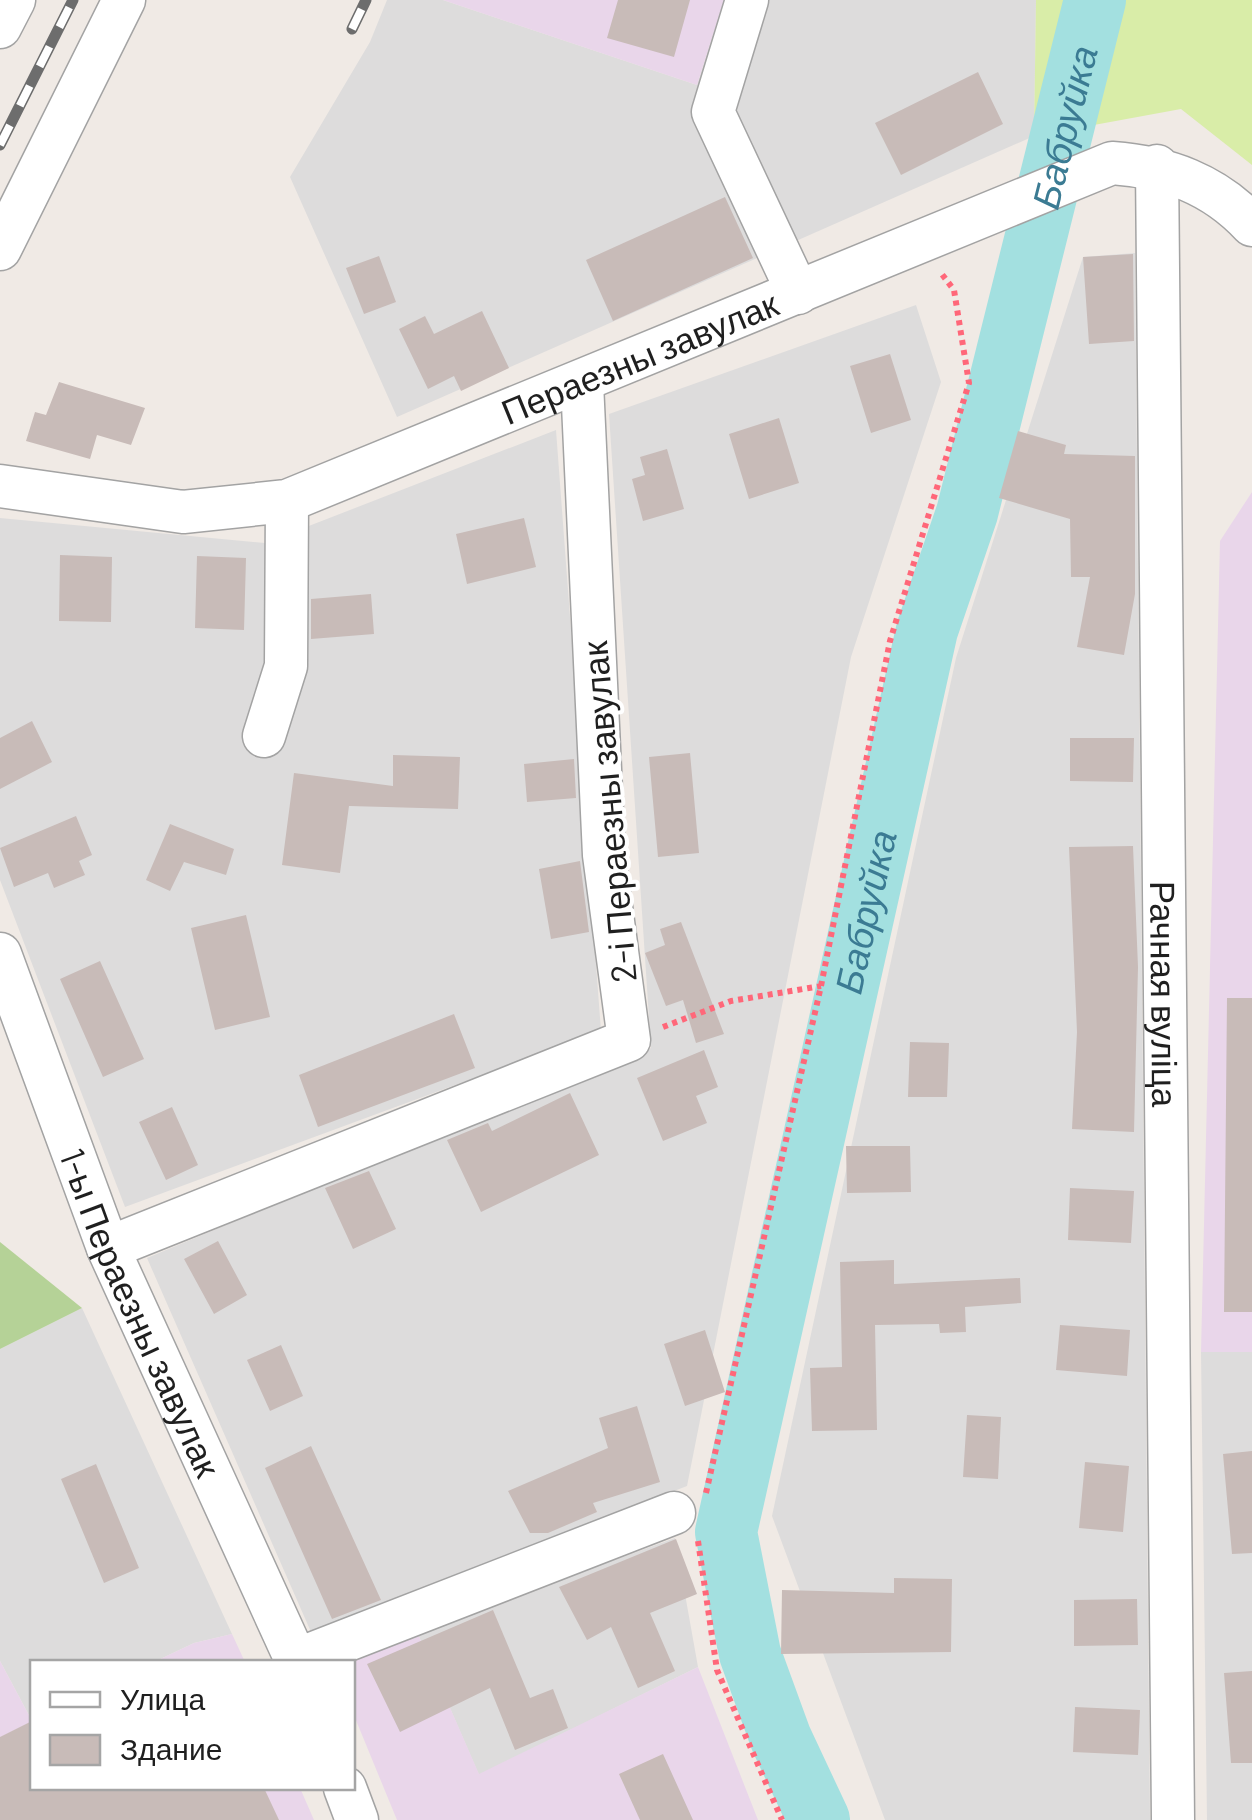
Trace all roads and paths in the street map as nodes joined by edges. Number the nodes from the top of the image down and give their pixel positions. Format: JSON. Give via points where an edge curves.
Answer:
{"nodes":[{"id":1,"x":14,"y":0,"type":"edge"},
{"id":2,"x":124,"y":0,"type":"edge"},
{"id":3,"x":747,"y":0,"type":"edge"},
{"id":4,"x":0,"y":27,"type":"edge"},
{"id":5,"x":1157,"y":166,"type":"junction"},
{"id":6,"x":1252,"y":225,"type":"edge"},
{"id":7,"x":918,"y":243,"type":"junction"},
{"id":8,"x":0,"y":249,"type":"edge"},
{"id":9,"x":798,"y":293,"type":"junction"},
{"id":10,"x":582,"y":384,"type":"junction"},
{"id":11,"x":0,"y":486,"type":"edge"},
{"id":12,"x":287,"y":501,"type":"junction"},
{"id":13,"x":264,"y":736,"type":"dead end"},
{"id":14,"x":0,"y":954,"type":"edge"},
{"id":15,"x":821,"y":986,"type":"junction"},
{"id":16,"x":629,"y":1040,"type":"junction"},
{"id":17,"x":108,"y":1248,"type":"junction"},
{"id":18,"x":674,"y":1512,"type":"junction"},
{"id":19,"x":297,"y":1660,"type":"edge"},
{"id":20,"x":300,"y":1660,"type":"edge"},
{"id":21,"x":346,"y":1790,"type":"edge"},
{"id":22,"x":358,"y":1820,"type":"edge"},
{"id":23,"x":782,"y":1820,"type":"edge"},
{"id":24,"x":1172,"y":1820,"type":"edge"}],
"edges":[{"from":1,"to":4,"type":"street"},
{"from":2,"to":8,"type":"street"},
{"from":3,"to":9,"type":"street","via":[[713,112]]},
{"from":5,"to":6,"type":"street","name":"Пераезны завулак","via":[[1227,198]]},
{"from":5,"to":7,"type":"street","name":"Пераезны завулак","via":[[1112,162]]},
{"from":5,"to":24,"type":"street","name":"Рачная вуліца"},
{"from":7,"to":9,"type":"street","name":"Пераезны завулак"},
{"from":7,"to":15,"type":"path","via":[[954,290],[969,383],[890,642]]},
{"from":9,"to":10,"type":"street","name":"Пераезны завулак"},
{"from":10,"to":12,"type":"street","name":"Пераезны завулак"},
{"from":10,"to":16,"type":"street","name":"2-і Пераезны завулак","via":[[604,855]]},
{"from":11,"to":12,"type":"street","name":"Пераезны завулак","via":[[183,512]]},
{"from":12,"to":13,"type":"street","via":[[286,666]]},
{"from":14,"to":17,"type":"street","name":"1-ы Пераезны завулак"},
{"from":15,"to":16,"type":"path","via":[[731,1000]]},
{"from":15,"to":18,"type":"path","via":[[706,1496]]},
{"from":16,"to":17,"type":"street"},
{"from":17,"to":19,"type":"street","name":"1-ы Пераезны завулак"},
{"from":18,"to":20,"type":"street"},
{"from":18,"to":23,"type":"path","via":[[696,1534],[717,1670]]},
{"from":21,"to":22,"type":"street"}]}
